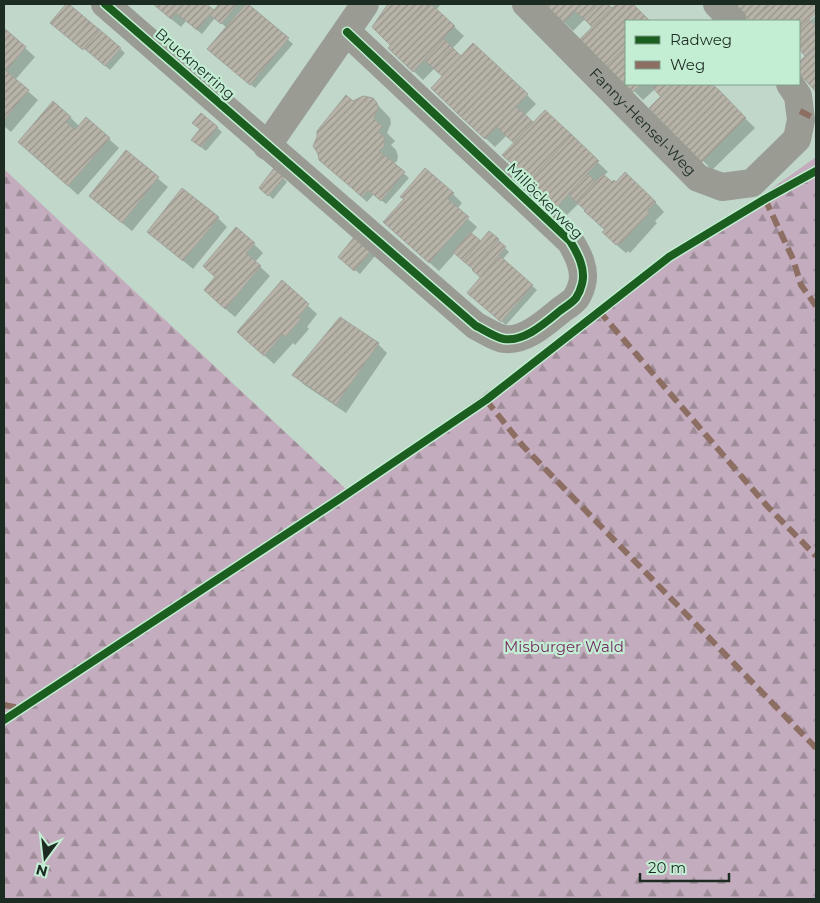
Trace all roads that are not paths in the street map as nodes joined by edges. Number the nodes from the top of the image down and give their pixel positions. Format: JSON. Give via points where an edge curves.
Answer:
{"nodes":[{"id":1,"x":105,"y":4,"type":"edge"},
{"id":2,"x":526,"y":4,"type":"edge"},
{"id":3,"x":717,"y":4,"type":"edge"},
{"id":4,"x":361,"y":5,"type":"edge"},
{"id":5,"x":732,"y":20,"type":"edge"},
{"id":6,"x":347,"y":32,"type":"junction"},
{"id":7,"x":791,"y":85,"type":"edge"},
{"id":8,"x":267,"y":146,"type":"junction"}],
"edges":[{"from":1,"to":8,"type":"street","name":"Brucknerring"},
{"from":2,"to":7,"type":"street","name":"Fanny-Hensel-Weg","via":[[698,178],[722,187],[752,183],[797,139],[801,120],[798,96]]},
{"from":3,"to":5,"type":"street"},
{"from":4,"to":6,"type":"street"},
{"from":6,"to":8,"type":"street"},
{"from":6,"to":8,"type":"street","name":"Millöckerweg","via":[[570,241],[584,273],[576,298],[524,335],[510,339],[493,335],[476,326]]}]}
